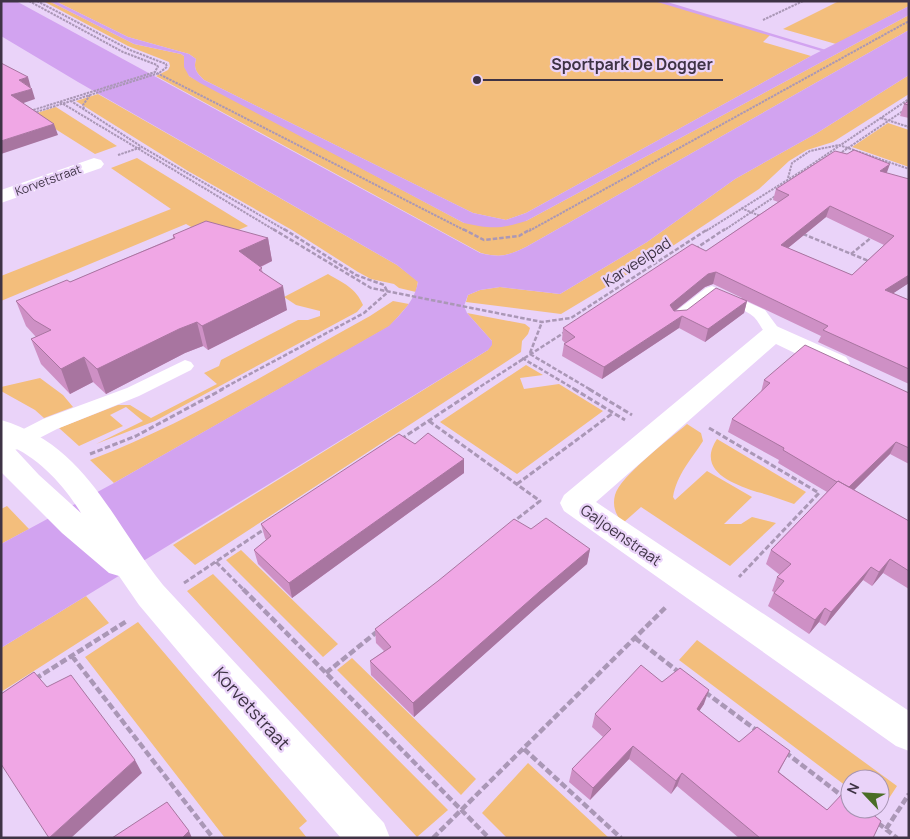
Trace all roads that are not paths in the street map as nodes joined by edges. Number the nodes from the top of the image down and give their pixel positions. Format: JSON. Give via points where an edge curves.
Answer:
{"nodes":[{"id":1,"x":94,"y":164,"type":"dead end"},
{"id":2,"x":1,"y":197,"type":"edge"},
{"id":3,"x":677,"y":318,"type":"edge"},
{"id":4,"x":774,"y":333,"type":"junction"},
{"id":5,"x":184,"y":366,"type":"dead end"},
{"id":6,"x":855,"y":372,"type":"edge"},
{"id":7,"x":6,"y":442,"type":"edge"},
{"id":8,"x":146,"y":590,"type":"junction"},
{"id":9,"x":908,"y":730,"type":"edge"},
{"id":10,"x":368,"y":838,"type":"edge"}],
"edges":[{"from":1,"to":2,"type":"street","name":"Korvetstraat"},
{"from":3,"to":4,"type":"lane","via":[[712,291],[759,313]]},
{"from":4,"to":6,"type":"street"},
{"from":4,"to":9,"type":"street","name":"Galjoenstraat","via":[[575,503]]},
{"from":5,"to":7,"type":"lane","via":[[133,392]]},
{"from":7,"to":8,"type":"street","name":"Korvetstraat","via":[[15,470]]},
{"from":7,"to":8,"type":"street","name":"Korvetstraat","via":[[46,453],[64,468],[84,492]]},
{"from":8,"to":10,"type":"street","name":"Korvetstraat"}]}
